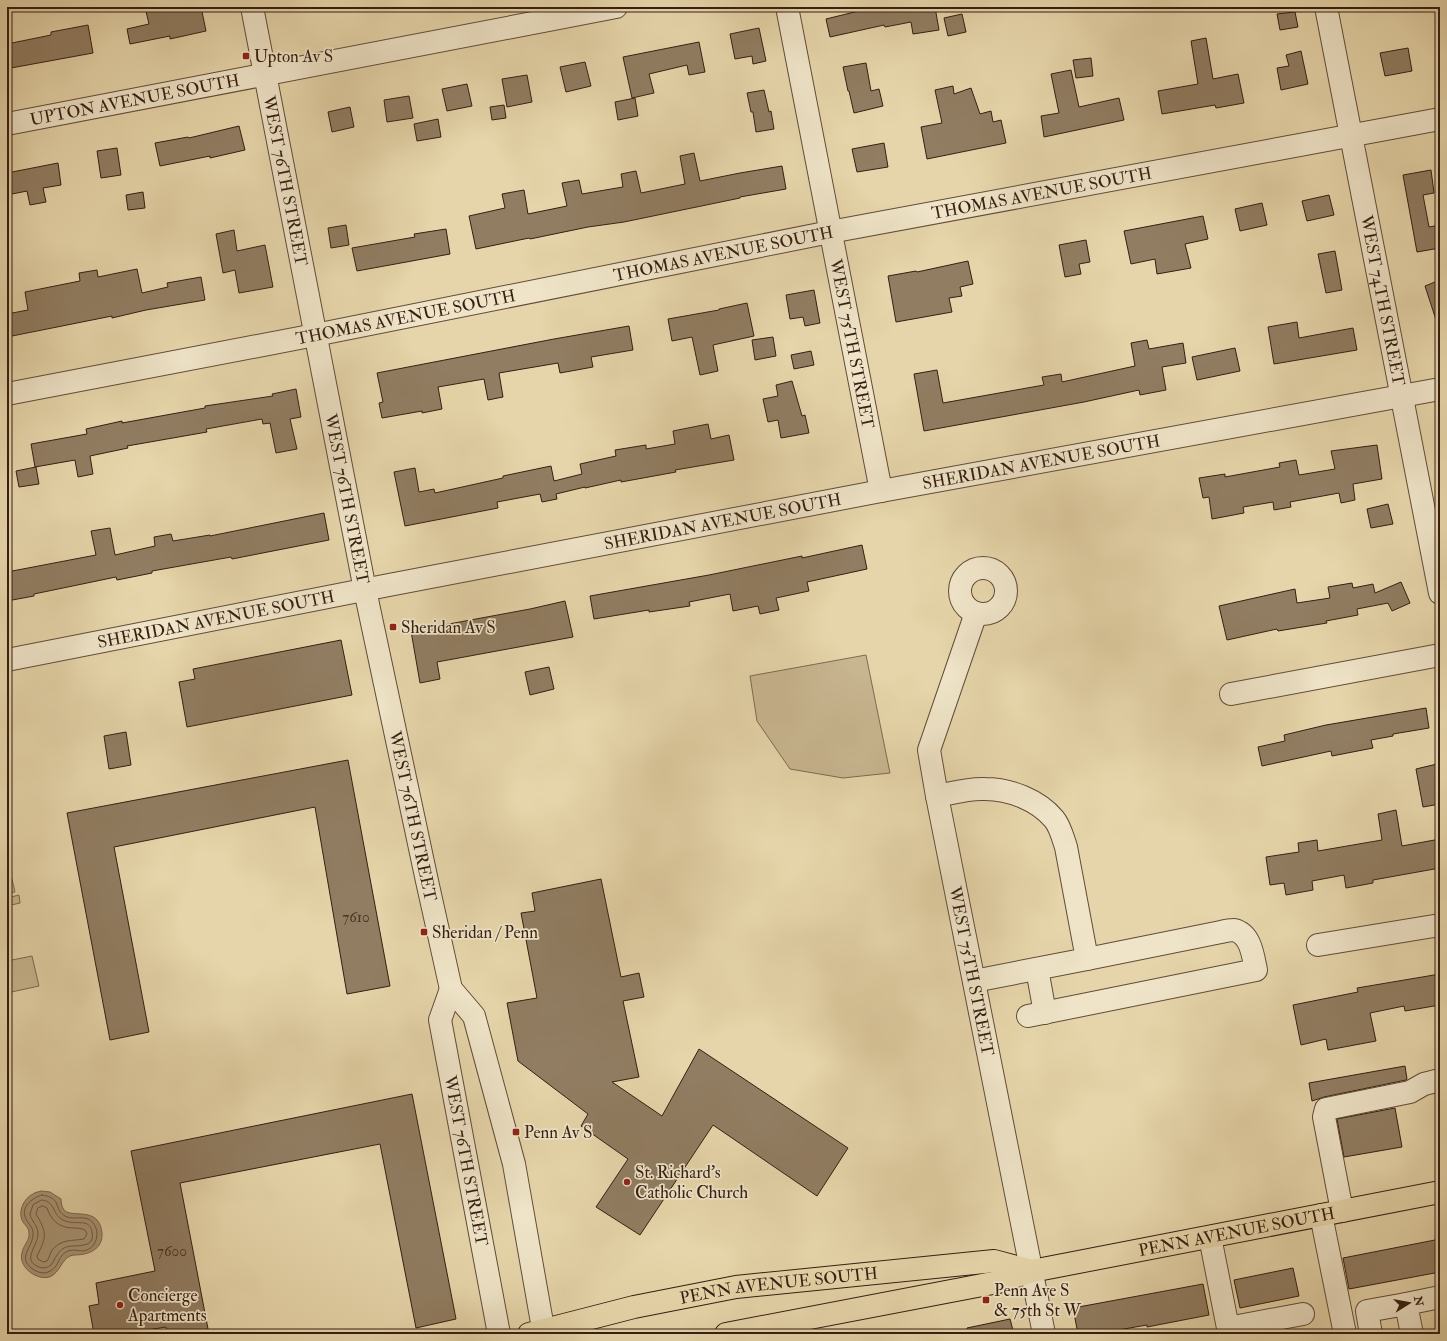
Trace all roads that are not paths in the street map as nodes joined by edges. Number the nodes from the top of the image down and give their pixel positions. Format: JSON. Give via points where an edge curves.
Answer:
{"nodes":[{"id":1,"x":252,"y":7,"type":"edge"},
{"id":2,"x":616,"y":7,"type":"edge"},
{"id":3,"x":787,"y":7,"type":"edge"},
{"id":4,"x":1326,"y":7,"type":"edge"},
{"id":5,"x":265,"y":74,"type":"junction"},
{"id":6,"x":1440,"y":119,"type":"edge"},
{"id":7,"x":7,"y":124,"type":"edge"},
{"id":8,"x":1351,"y":136,"type":"junction"},
{"id":9,"x":830,"y":232,"type":"junction"},
{"id":10,"x":316,"y":335,"type":"junction"},
{"id":11,"x":1440,"y":389,"type":"edge"},
{"id":12,"x":7,"y":394,"type":"edge"},
{"id":13,"x":1402,"y":396,"type":"junction"},
{"id":14,"x":881,"y":491,"type":"junction"},
{"id":15,"x":365,"y":590,"type":"junction"},
{"id":16,"x":1440,"y":593,"type":"edge"},
{"id":17,"x":976,"y":613,"type":"dead end"},
{"id":18,"x":1440,"y":655,"type":"edge"},
{"id":19,"x":7,"y":660,"type":"edge"},
{"id":20,"x":1231,"y":694,"type":"dead end"},
{"id":21,"x":937,"y":796,"type":"junction"},
{"id":22,"x":1440,"y":925,"type":"edge"},
{"id":23,"x":1318,"y":945,"type":"dead end"},
{"id":24,"x":1087,"y":959,"type":"junction"},
{"id":25,"x":1037,"y":969,"type":"junction"},
{"id":26,"x":974,"y":981,"type":"junction"},
{"id":27,"x":451,"y":989,"type":"junction"},
{"id":28,"x":1440,"y":1080,"type":"edge"},
{"id":29,"x":1440,"y":1192,"type":"edge"},
{"id":30,"x":1331,"y":1213,"type":"junction"},
{"id":31,"x":1210,"y":1237,"type":"junction"},
{"id":32,"x":1032,"y":1271,"type":"junction"},
{"id":33,"x":1440,"y":1297,"type":"edge"},
{"id":34,"x":1406,"y":1304,"type":"junction"},
{"id":35,"x":1303,"y":1314,"type":"dead end"},
{"id":36,"x":1225,"y":1331,"type":"edge"},
{"id":37,"x":539,"y":1333,"type":"edge"},
{"id":38,"x":499,"y":1334,"type":"edge"},
{"id":39,"x":726,"y":1334,"type":"edge"},
{"id":40,"x":1044,"y":1334,"type":"edge"},
{"id":41,"x":1345,"y":1334,"type":"edge"},
{"id":42,"x":1371,"y":1334,"type":"edge"},
{"id":43,"x":1412,"y":1334,"type":"edge"}],
"edges":[{"from":1,"to":5,"type":"street","name":"WEST 76TH STREET"},
{"from":2,"to":5,"type":"street","name":"UPTON AVENUE SOUTH"},
{"from":3,"to":9,"type":"street","name":"WEST 75TH STREET"},
{"from":4,"to":8,"type":"street","name":"WEST 74TH STREET"},
{"from":5,"to":7,"type":"street","name":"UPTON AVENUE SOUTH"},
{"from":5,"to":10,"type":"street","name":"WEST 76TH STREET"},
{"from":6,"to":8,"type":"street","name":"THOMAS AVENUE SOUTH"},
{"from":8,"to":9,"type":"street","name":"THOMAS AVENUE SOUTH"},
{"from":8,"to":13,"type":"street","name":"WEST 74TH STREET"},
{"from":9,"to":10,"type":"street","name":"THOMAS AVENUE SOUTH"},
{"from":9,"to":14,"type":"street","name":"WEST 75TH STREET"},
{"from":10,"to":12,"type":"street","name":"THOMAS AVENUE SOUTH"},
{"from":10,"to":15,"type":"street","name":"WEST 76TH STREET"},
{"from":11,"to":13,"type":"street","name":"SHERIDAN AVENUE SOUTH"},
{"from":13,"to":14,"type":"street","name":"SHERIDAN AVENUE SOUTH"},
{"from":13,"to":16,"type":"street","name":"WEST 74TH STREET"},
{"from":14,"to":15,"type":"street","name":"SHERIDAN AVENUE SOUTH"},
{"from":15,"to":19,"type":"street","name":"SHERIDAN AVENUE SOUTH"},
{"from":15,"to":27,"type":"street","name":"WEST 76TH STREET"},
{"from":17,"to":21,"type":"street","name":"WEST 75TH STREET","via":[[929,750]]},
{"from":18,"to":20,"type":"street"},
{"from":21,"to":24,"type":"street","via":[[972,790],[999,790],[1025,797],[1054,819],[1066,847]]},
{"from":21,"to":26,"type":"street","name":"WEST 75TH STREET"},
{"from":22,"to":23,"type":"street"},
{"from":24,"to":25,"type":"street"},
{"from":24,"to":25,"type":"street","via":[[1234,930],[1244,936],[1250,946],[1256,970],[1037,1014]]},
{"from":25,"to":26,"type":"street"},
{"from":26,"to":32,"type":"street","name":"WEST 75TH STREET"},
{"from":27,"to":37,"type":"street","name":"WEST 76TH STREET","via":[[474,1016],[514,1164]]},
{"from":27,"to":38,"type":"street","name":"WEST 76TH STREET","via":[[440,1020]]},
{"from":28,"to":30,"type":"street","via":[[1424,1084],[1410,1092],[1326,1109],[1324,1117]]},
{"from":29,"to":30,"type":"main road","name":"PENN AVENUE SOUTH"},
{"from":30,"to":31,"type":"main road","name":"PENN AVENUE SOUTH"},
{"from":30,"to":41,"type":"street"},
{"from":31,"to":32,"type":"main road","name":"PENN AVENUE SOUTH"},
{"from":31,"to":36,"type":"street"},
{"from":32,"to":37,"type":"main road","name":"PENN AVENUE SOUTH","via":[[994,1261],[736,1287],[634,1307]]},
{"from":32,"to":39,"type":"main road","name":"PENN AVENUE SOUTH","via":[[998,1282]]},
{"from":32,"to":40,"type":"street","name":"WEST 75TH STREET"},
{"from":33,"to":34,"type":"street"},
{"from":34,"to":42,"type":"street","via":[[1367,1311]]},
{"from":34,"to":43,"type":"street"},
{"from":35,"to":36,"type":"street"}]}
